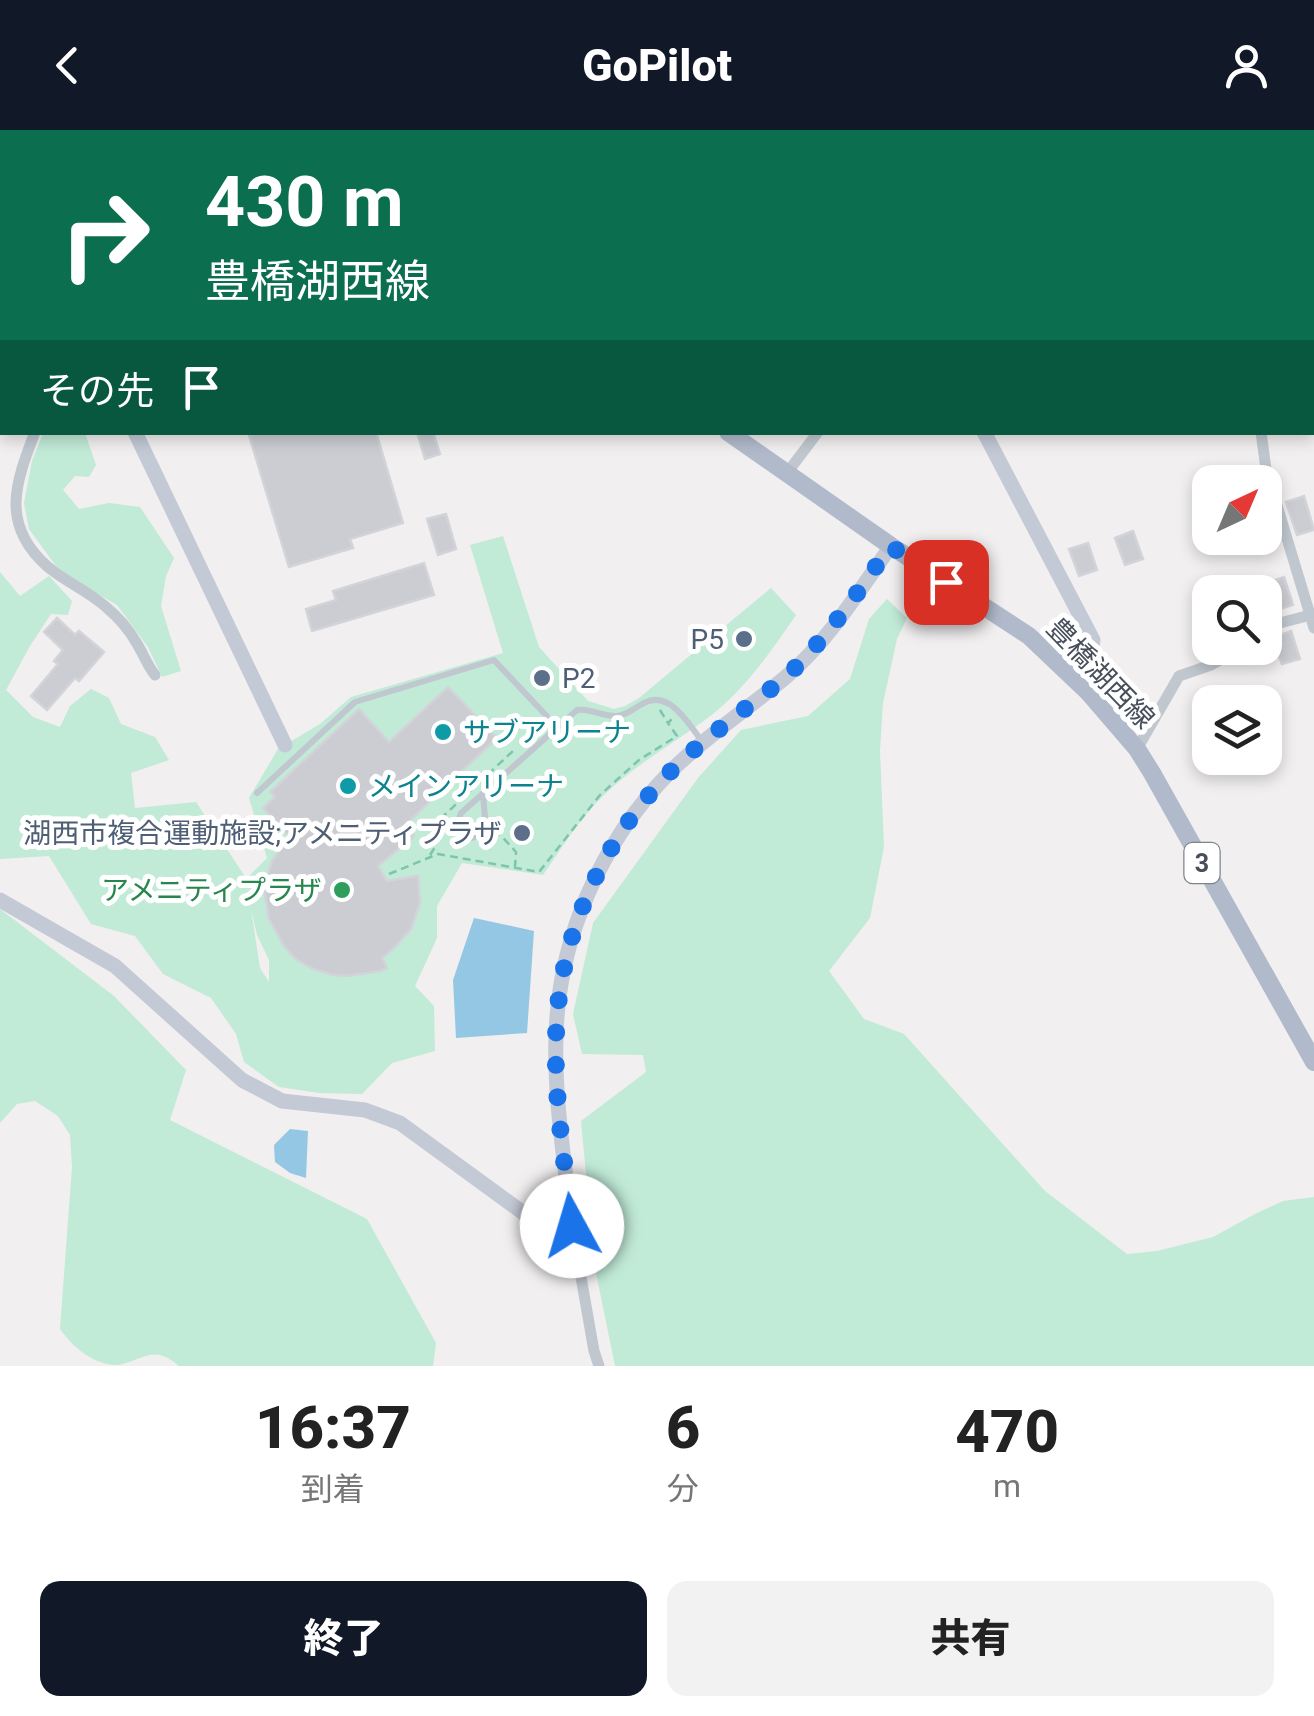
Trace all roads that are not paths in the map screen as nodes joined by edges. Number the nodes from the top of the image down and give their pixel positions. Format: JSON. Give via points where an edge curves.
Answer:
{"nodes":[{"id":1,"x":34,"y":435,"type":"edge"},
{"id":2,"x":137,"y":435,"type":"edge"},
{"id":3,"x":732,"y":435,"type":"edge"},
{"id":4,"x":816,"y":435,"type":"edge"},
{"id":5,"x":986,"y":435,"type":"edge"},
{"id":6,"x":1261,"y":435,"type":"edge"},
{"id":7,"x":787,"y":473,"type":"junction"},
{"id":8,"x":890,"y":546,"type":"junction"},
{"id":9,"x":1312,"y":614,"type":"edge"},
{"id":10,"x":1282,"y":622,"type":"edge"},
{"id":11,"x":1314,"y":628,"type":"edge"},
{"id":12,"x":1211,"y":665,"type":"edge"},
{"id":13,"x":155,"y":676,"type":"dead end"},
{"id":14,"x":1074,"y":677,"type":"junction"},
{"id":15,"x":557,"y":727,"type":"junction"},
{"id":16,"x":703,"y":742,"type":"junction"},
{"id":17,"x":285,"y":745,"type":"joint"},
{"id":18,"x":1136,"y":749,"type":"junction"},
{"id":19,"x":292,"y":760,"type":"junction"},
{"id":20,"x":257,"y":793,"type":"dead end"},
{"id":21,"x":483,"y":795,"type":"junction"},
{"id":22,"x":0,"y":900,"type":"edge"},
{"id":23,"x":1314,"y":1062,"type":"edge"},
{"id":24,"x":572,"y":1226,"type":"junction"},
{"id":25,"x":599,"y":1366,"type":"edge"}],
"edges":[{"from":1,"to":13,"type":"street","via":[[16,481],[17,514],[28,546],[122,622]]},
{"from":2,"to":17,"type":"street"},
{"from":3,"to":7,"type":"main road","name":"豊橋湖西線","number":"3"},
{"from":4,"to":7,"type":"street"},
{"from":5,"to":14,"type":"street","via":[[1093,640],[1091,656]]},
{"from":6,"to":9,"type":"street","via":[[1266,470]]},
{"from":7,"to":8,"type":"main road","name":"豊橋湖西線","number":"3"},
{"from":8,"to":14,"type":"main road","name":"豊橋湖西線","number":"3","via":[[1029,636]]},
{"from":8,"to":16,"type":"street","via":[[790,674]]},
{"from":9,"to":10,"type":"street"},
{"from":9,"to":11,"type":"street"},
{"from":12,"to":18,"type":"street","via":[[1179,676]]},
{"from":14,"to":18,"type":"main road","name":"豊橋湖西線","number":"3"},
{"from":15,"to":16,"type":"lane","via":[[577,710],[614,716],[652,699],[666,701]]},
{"from":15,"to":19,"type":"lane","via":[[494,660],[355,702]]},
{"from":15,"to":21,"type":"lane"},
{"from":16,"to":24,"type":"street","via":[[619,835],[580,910],[562,974],[558,1096]]},
{"from":17,"to":19,"type":"lane"},
{"from":18,"to":23,"type":"main road","name":"豊橋湖西線","number":"3"},
{"from":19,"to":20,"type":"lane"},
{"from":21,"to":21,"type":"lane","via":[[486,829],[471,838],[458,816]]},
{"from":22,"to":24,"type":"street","via":[[115,966],[242,1080],[282,1101],[365,1110],[400,1123],[530,1216]]},
{"from":24,"to":25,"type":"street"}]}
